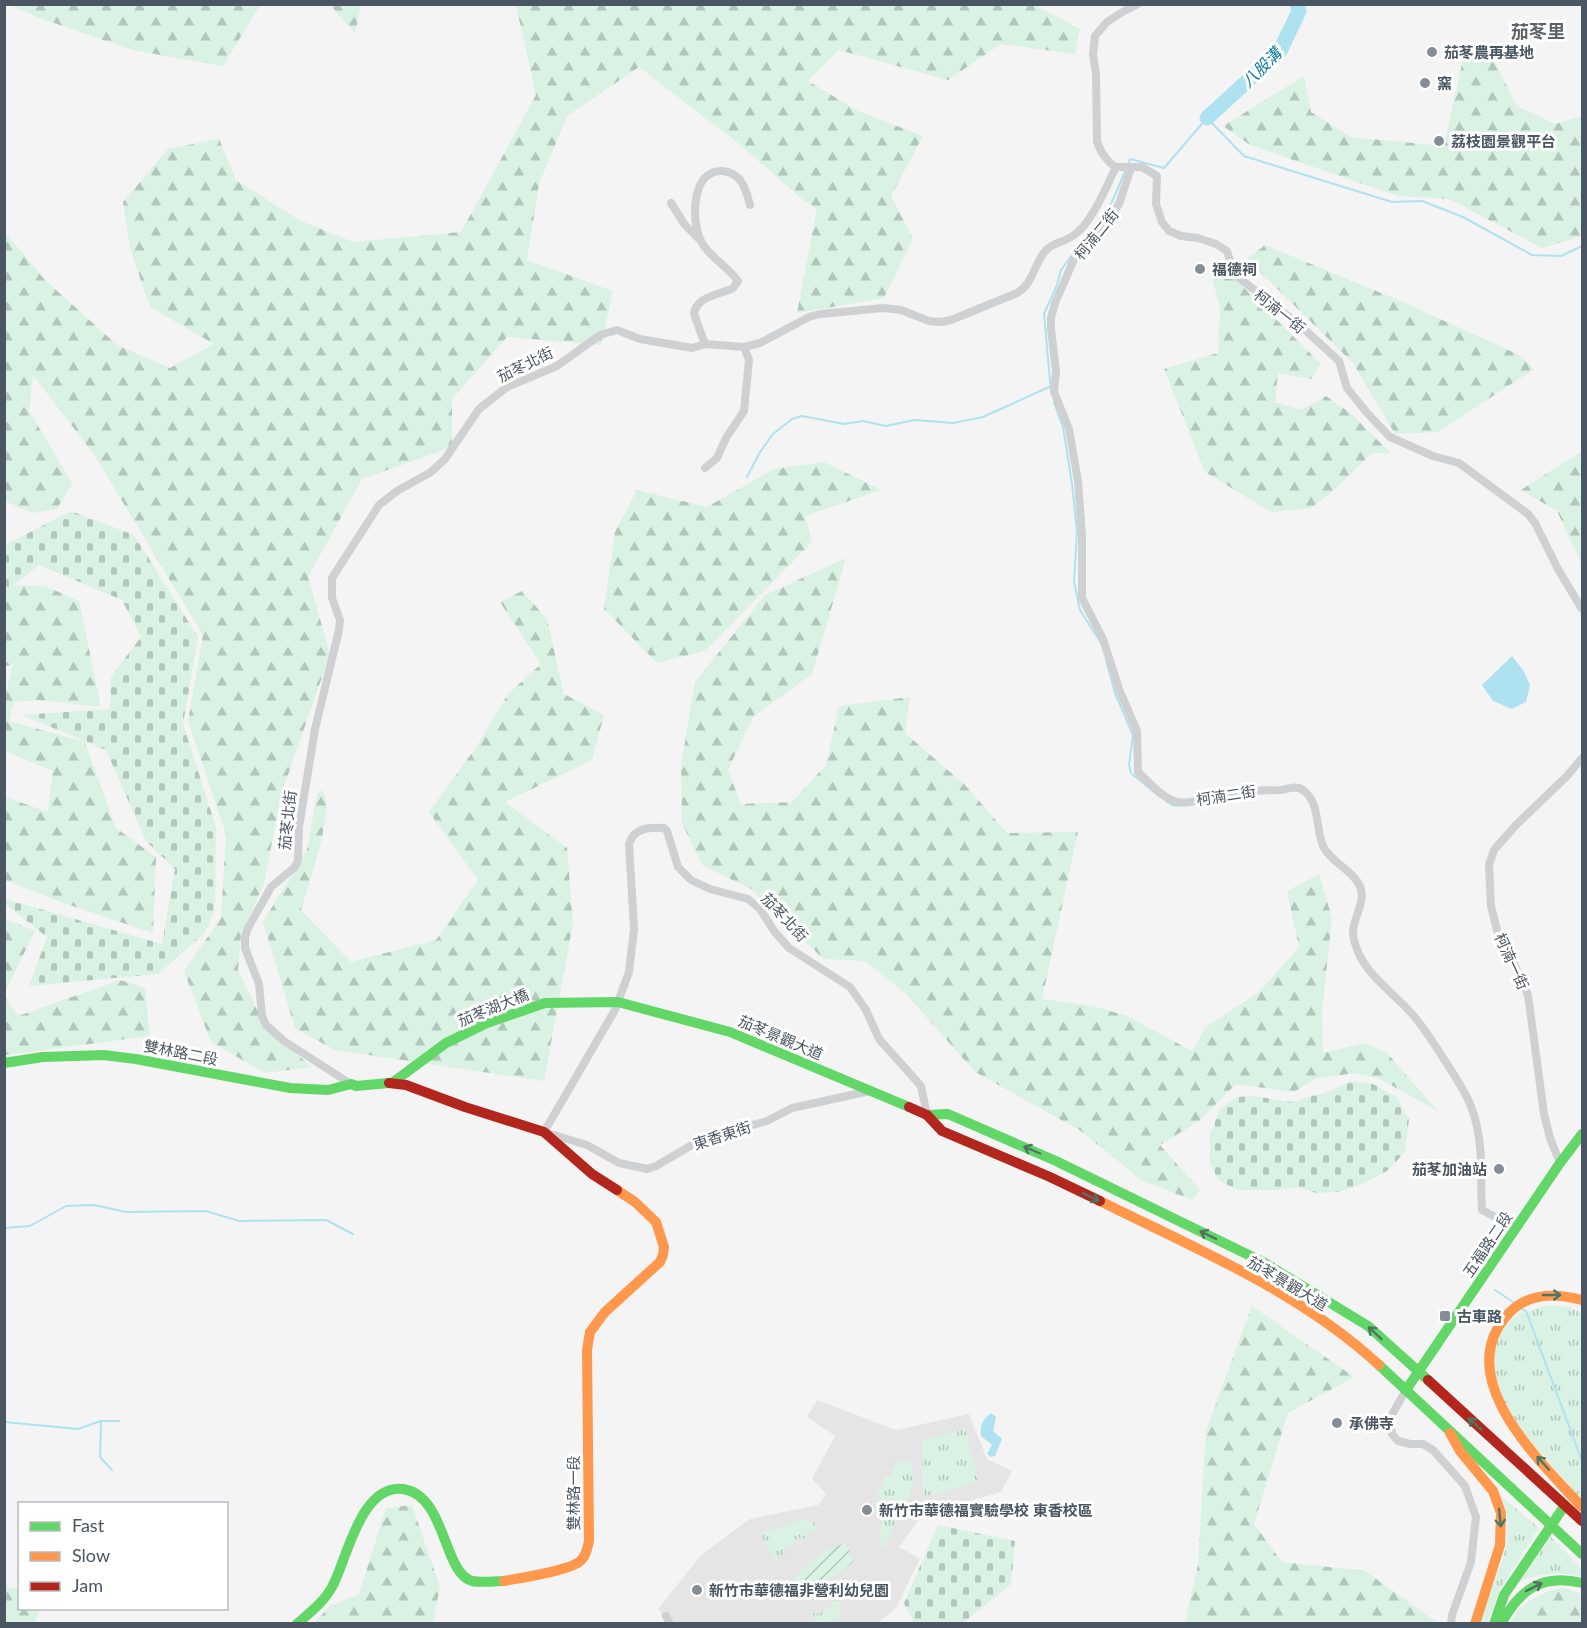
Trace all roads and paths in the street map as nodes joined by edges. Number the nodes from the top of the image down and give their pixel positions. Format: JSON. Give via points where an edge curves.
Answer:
{"nodes":[{"id":1,"x":1138,"y":4,"type":"edge"},
{"id":2,"x":1116,"y":167,"type":"junction"},
{"id":3,"x":1131,"y":168,"type":"junction"},
{"id":4,"x":671,"y":202,"type":"dead end"},
{"id":5,"x":750,"y":205,"type":"dead end"},
{"id":6,"x":700,"y":240,"type":"junction"},
{"id":7,"x":705,"y":344,"type":"junction"},
{"id":8,"x":744,"y":347,"type":"junction"},
{"id":9,"x":705,"y":468,"type":"dead end"},
{"id":10,"x":1582,"y":609,"type":"edge"},
{"id":11,"x":1582,"y":758,"type":"edge"},
{"id":12,"x":618,"y":1002,"type":"junction"},
{"id":13,"x":4,"y":1063,"type":"edge"},
{"id":14,"x":392,"y":1083,"type":"junction"},
{"id":15,"x":351,"y":1084,"type":"junction"},
{"id":16,"x":871,"y":1091,"type":"junction"},
{"id":17,"x":927,"y":1115,"type":"junction"},
{"id":18,"x":544,"y":1132,"type":"junction"},
{"id":19,"x":1582,"y":1134,"type":"edge"},
{"id":20,"x":1560,"y":1163,"type":"junction"},
{"id":21,"x":1516,"y":1228,"type":"junction"},
{"id":22,"x":1582,"y":1300,"type":"edge"},
{"id":23,"x":1418,"y":1373,"type":"junction"},
{"id":24,"x":1406,"y":1390,"type":"junction"},
{"id":25,"x":1450,"y":1433,"type":"junction"},
{"id":26,"x":1566,"y":1505,"type":"junction"},
{"id":27,"x":1582,"y":1507,"type":"edge"},
{"id":28,"x":1582,"y":1521,"type":"edge"},
{"id":29,"x":1551,"y":1525,"type":"junction"},
{"id":30,"x":1582,"y":1554,"type":"edge"},
{"id":31,"x":1582,"y":1583,"type":"edge"},
{"id":32,"x":297,"y":1623,"type":"edge"},
{"id":33,"x":1451,"y":1623,"type":"edge"},
{"id":34,"x":1475,"y":1623,"type":"edge"},
{"id":35,"x":1494,"y":1623,"type":"edge"},
{"id":36,"x":1501,"y":1623,"type":"edge"}],
"edges":[{"from":1,"to":2,"type":"street","via":[[1107,22],[1095,36],[1097,142]]},
{"from":2,"to":3,"type":"street","name":"柯湳一街"},
{"from":2,"to":8,"type":"street","name":"茄苳北街","via":[[1089,219],[1074,236],[1058,241],[1043,253],[1026,287],[1017,292],[941,322],[883,308],[820,314]]},
{"from":3,"to":10,"type":"street","name":"柯湳一街","via":[[1142,167],[1157,176],[1156,204],[1169,231],[1216,244],[1227,251],[1234,274],[1339,362],[1347,388],[1390,437],[1459,463],[1528,514]]},
{"from":3,"to":21,"type":"street","name":"柯湳二街","via":[[1119,204],[1076,255],[1055,303],[1051,329],[1054,392],[1069,429],[1078,481],[1082,598],[1103,639],[1137,731],[1138,772],[1177,802],[1262,790],[1302,789],[1317,815],[1324,848],[1361,889],[1353,932],[1361,957],[1421,1024],[1465,1089],[1479,1137],[1482,1210]]},
{"from":4,"to":6,"type":"street"},
{"from":5,"to":6,"type":"street","via":[[738,176],[712,171],[697,196],[694,213]]},
{"from":6,"to":7,"type":"street","via":[[738,281],[733,288],[700,302],[694,310]]},
{"from":7,"to":8,"type":"street","name":"茄苳北街"},
{"from":7,"to":15,"type":"street","name":"茄苳北街","via":[[692,348],[640,339],[617,330],[600,335],[558,366],[507,387],[479,409],[451,451],[431,472],[379,505],[332,578],[330,586],[339,630],[315,729],[299,827],[298,860],[290,872],[271,886],[244,937],[259,984],[266,1025]]},
{"from":8,"to":9,"type":"street","via":[[749,360],[744,411],[717,458]]},
{"from":11,"to":20,"type":"street","name":"柯湳一街","via":[[1494,850],[1489,865],[1497,934],[1528,995],[1544,1114]]},
{"from":12,"to":14,"type":"main road","name":"茄苳湖大橋","via":[[545,1003],[487,1023],[446,1043]]},
{"from":12,"to":16,"type":"main road","name":"茄苳景觀大道","via":[[730,1032]]},
{"from":12,"to":17,"type":"street","name":"茄苳北街","via":[[629,972],[634,929],[629,844],[638,831],[664,828],[678,867],[691,880],[747,899],[760,909],[789,948],[850,987],[879,1039],[921,1086]]},
{"from":12,"to":18,"type":"street","name":"茄苳北街"},
{"from":13,"to":15,"type":"main road","name":"雙林路二段","via":[[103,1055],[290,1088],[328,1090]]},
{"from":14,"to":15,"type":"main road"},
{"from":14,"to":18,"type":"main road"},
{"from":16,"to":17,"type":"main road","name":"茄苳景觀大道"},
{"from":16,"to":18,"type":"street","name":"東香東街","via":[[792,1108],[767,1121],[704,1138],[647,1169],[619,1163],[587,1145]]},
{"from":23,"to":17,"type":"main road","name":"茄苳景觀大道","one_way":true,"via":[[1368,1326],[1263,1262],[1056,1161],[948,1114]]},
{"from":17,"to":24,"type":"main road","name":"茄苳景觀大道","one_way":true,"via":[[942,1131],[1050,1177],[1254,1278],[1357,1346]]},
{"from":18,"to":32,"type":"main road","name":"雙林路一段","via":[[656,1222],[664,1247],[660,1262],[605,1312],[591,1332],[587,1350],[586,1554],[578,1563],[534,1576],[472,1581],[462,1575],[422,1497],[394,1489],[381,1493],[371,1504],[352,1537],[332,1589]]},
{"from":19,"to":20,"type":"main road","name":"五福路二段"},
{"from":20,"to":21,"type":"main road","name":"五福路二段"},
{"from":21,"to":23,"type":"main road","name":"五福路二段"},
{"from":27,"to":22,"type":"main road","one_way":true,"via":[[1516,1432],[1498,1403],[1487,1362],[1494,1332],[1512,1309],[1544,1294]]},
{"from":23,"to":24,"type":"main road","name":"五福路二段"},
{"from":26,"to":23,"type":"main road","name":"茄苳景觀大道","one_way":true},
{"from":24,"to":25,"type":"main road","name":"茄苳景觀大道"},
{"from":24,"to":33,"type":"street","via":[[1390,1418],[1392,1434],[1398,1441],[1423,1444],[1433,1450],[1465,1486],[1476,1517],[1471,1562]]},
{"from":25,"to":29,"type":"main road","name":"茄苳景觀大道"},
{"from":25,"to":34,"type":"main road","one_way":true,"via":[[1489,1485],[1502,1524],[1498,1555]]},
{"from":26,"to":28,"type":"main road","name":"茄苳景觀大道"},
{"from":26,"to":29,"type":"main road"},
{"from":29,"to":30,"type":"main road","name":"茄苳景觀大道"},
{"from":29,"to":35,"type":"main road","via":[[1504,1595]]},
{"from":36,"to":31,"type":"main road","one_way":true,"via":[[1515,1600],[1531,1587],[1549,1580]]}]}
